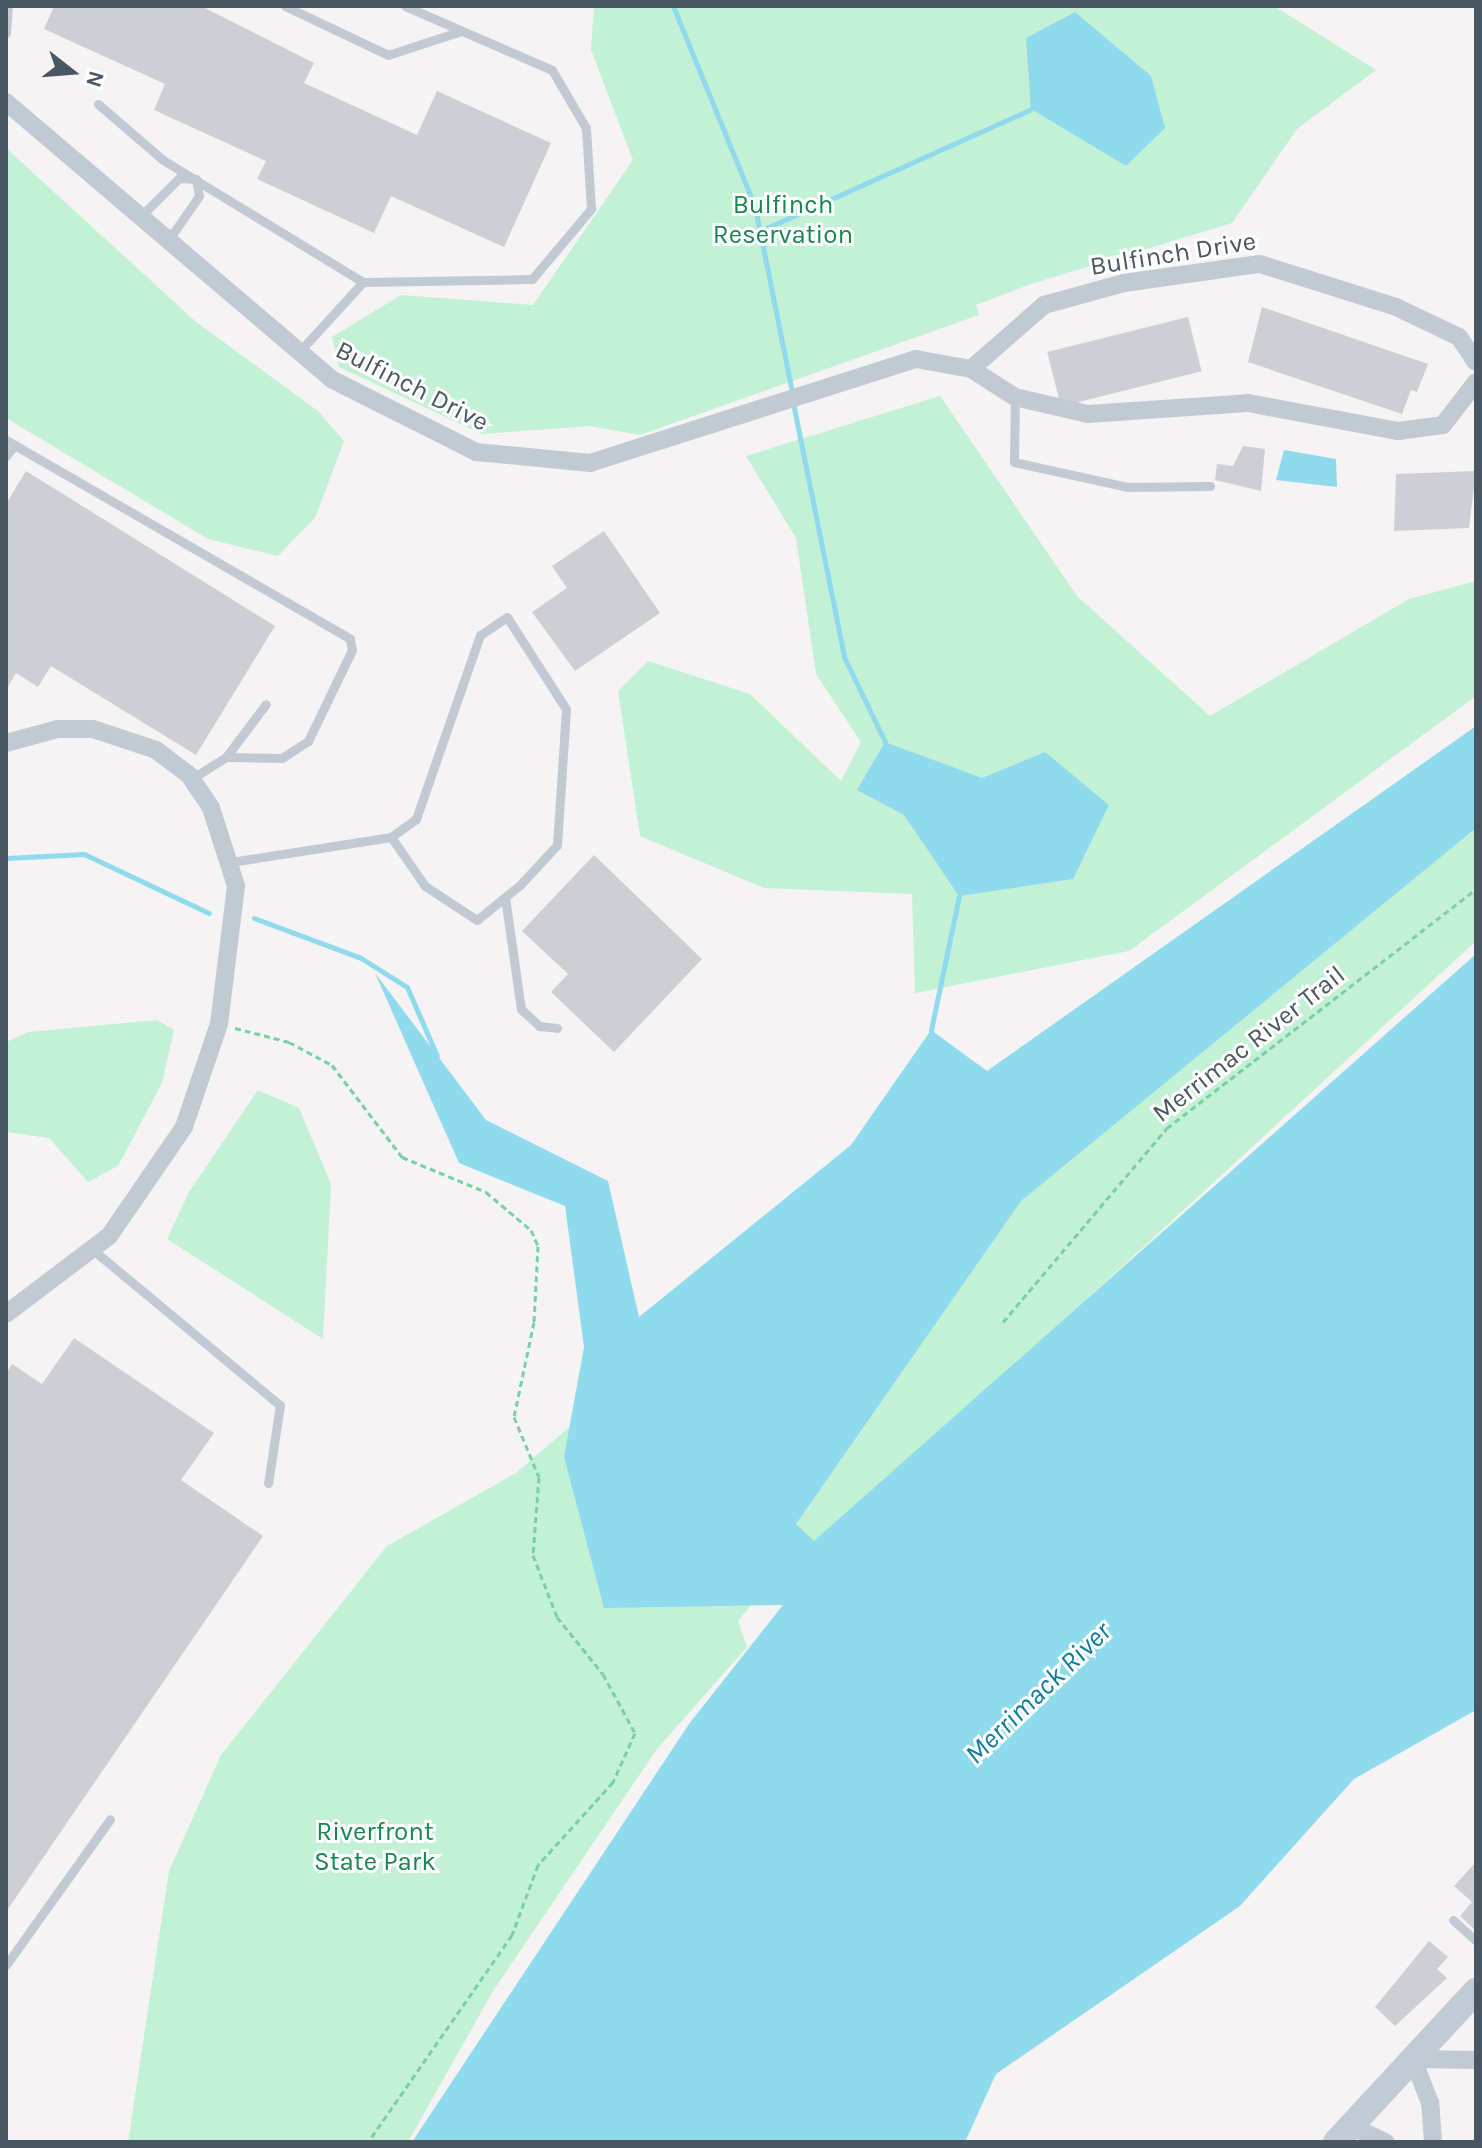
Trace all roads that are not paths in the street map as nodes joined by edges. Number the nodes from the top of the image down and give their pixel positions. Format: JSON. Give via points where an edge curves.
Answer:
{"nodes":[{"id":1,"x":8,"y":6,"type":"edge"},
{"id":2,"x":285,"y":6,"type":"edge"},
{"id":3,"x":405,"y":6,"type":"edge"},
{"id":4,"x":461,"y":31,"type":"junction"},
{"id":5,"x":6,"y":33,"type":"edge"},
{"id":6,"x":6,"y":102,"type":"edge"},
{"id":7,"x":98,"y":104,"type":"dead end"},
{"id":8,"x":196,"y":179,"type":"junction"},
{"id":9,"x":141,"y":216,"type":"junction"},
{"id":10,"x":167,"y":242,"type":"junction"},
{"id":11,"x":363,"y":282,"type":"junction"},
{"id":12,"x":299,"y":352,"type":"junction"},
{"id":13,"x":1476,"y":362,"type":"edge"},
{"id":14,"x":971,"y":369,"type":"junction"},
{"id":15,"x":1476,"y":382,"type":"edge"},
{"id":16,"x":1015,"y":397,"type":"junction"},
{"id":17,"x":10,"y":442,"type":"edge"},
{"id":18,"x":6,"y":456,"type":"edge"},
{"id":19,"x":1210,"y":486,"type":"dead end"},
{"id":20,"x":266,"y":704,"type":"dead end"},
{"id":21,"x":6,"y":743,"type":"edge"},
{"id":22,"x":226,"y":757,"type":"junction"},
{"id":23,"x":191,"y":779,"type":"junction"},
{"id":24,"x":391,"y":837,"type":"junction"},
{"id":25,"x":231,"y":862,"type":"junction"},
{"id":26,"x":505,"y":897,"type":"junction"},
{"id":27,"x":557,"y":1028,"type":"dead end"},
{"id":28,"x":93,"y":1250,"type":"junction"},
{"id":29,"x":6,"y":1314,"type":"edge"},
{"id":30,"x":268,"y":1483,"type":"dead end"},
{"id":31,"x":110,"y":1819,"type":"dead end"},
{"id":32,"x":1453,"y":1920,"type":"dead end"},
{"id":33,"x":1476,"y":1941,"type":"edge"},
{"id":34,"x":6,"y":1965,"type":"edge"},
{"id":35,"x":1476,"y":1991,"type":"edge"},
{"id":36,"x":1413,"y":2059,"type":"junction"},
{"id":37,"x":1476,"y":2060,"type":"edge"},
{"id":38,"x":1343,"y":2134,"type":"edge"},
{"id":39,"x":1385,"y":2142,"type":"edge"},
{"id":40,"x":1433,"y":2142,"type":"edge"}],
"edges":[{"from":1,"to":5,"type":"lane"},
{"from":2,"to":4,"type":"lane","via":[[388,55]]},
{"from":3,"to":4,"type":"lane"},
{"from":4,"to":11,"type":"lane","via":[[552,70],[586,128],[591,209],[532,279]]},
{"from":6,"to":9,"type":"street","name":"Bulfinch Drive"},
{"from":7,"to":8,"type":"lane"},
{"from":8,"to":9,"type":"lane","via":[[179,178]]},
{"from":8,"to":10,"type":"lane","via":[[199,196]]},
{"from":8,"to":11,"type":"lane","via":[[276,235]]},
{"from":9,"to":10,"type":"street","name":"Bulfinch Drive"},
{"from":10,"to":12,"type":"street","name":"Bulfinch Drive"},
{"from":11,"to":12,"type":"lane"},
{"from":12,"to":14,"type":"street","name":"Bulfinch Drive","via":[[331,379],[476,452],[590,463],[906,360]]},
{"from":13,"to":14,"type":"street","name":"Bulfinch Drive","via":[[1459,337],[1396,307],[1260,264],[1124,283],[1044,305]]},
{"from":14,"to":16,"type":"street","name":"Bulfinch Drive"},
{"from":15,"to":16,"type":"street","name":"Bulfinch Drive","via":[[1459,413],[1423,431],[1279,405],[1088,414]]},
{"from":16,"to":19,"type":"lane","via":[[1014,462],[1128,487]]},
{"from":17,"to":18,"type":"lane"},
{"from":17,"to":22,"type":"lane","via":[[350,639],[308,741],[282,758]]},
{"from":20,"to":22,"type":"lane"},
{"from":21,"to":23,"type":"street","via":[[58,729],[93,729],[156,750]]},
{"from":22,"to":23,"type":"lane"},
{"from":23,"to":25,"type":"street"},
{"from":24,"to":25,"type":"lane"},
{"from":24,"to":26,"type":"lane","via":[[425,886],[477,920]]},
{"from":24,"to":26,"type":"lane","via":[[416,819],[480,635],[507,617],[566,709],[557,845]]},
{"from":25,"to":28,"type":"street","via":[[232,934],[219,1024],[184,1127],[142,1197]]},
{"from":26,"to":27,"type":"lane","via":[[521,1009],[539,1026]]},
{"from":28,"to":29,"type":"street"},
{"from":28,"to":30,"type":"lane","via":[[280,1405]]},
{"from":31,"to":34,"type":"lane"},
{"from":32,"to":33,"type":"lane"},
{"from":35,"to":36,"type":"main road"},
{"from":36,"to":37,"type":"street"},
{"from":36,"to":38,"type":"main road"},
{"from":36,"to":40,"type":"street","via":[[1430,2103]]},
{"from":38,"to":39,"type":"street"}]}
